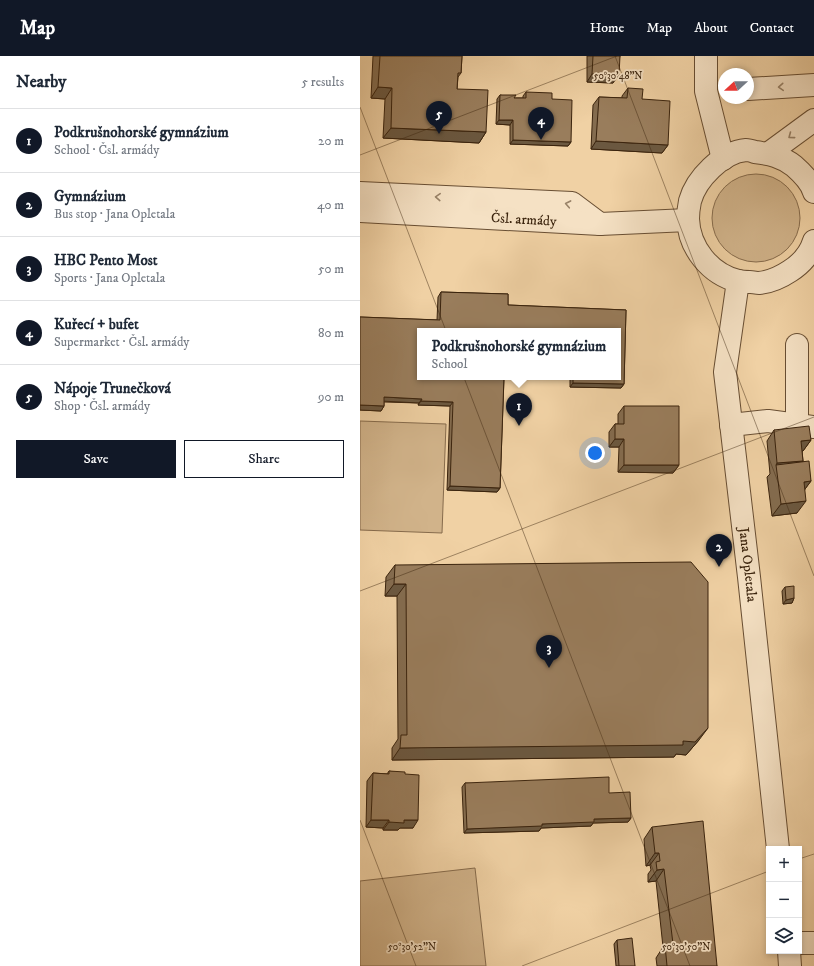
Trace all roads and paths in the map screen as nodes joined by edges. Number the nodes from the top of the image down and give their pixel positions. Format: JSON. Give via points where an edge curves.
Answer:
{"nodes":[{"id":1,"x":706,"y":56,"type":"edge"},
{"id":2,"x":814,"y":85,"type":"edge"},
{"id":3,"x":754,"y":89,"type":"edge"},
{"id":4,"x":715,"y":91,"type":"edge"},
{"id":5,"x":814,"y":120,"type":"edge"},
{"id":6,"x":769,"y":153,"type":"junction"},
{"id":7,"x":723,"y":159,"type":"junction"},
{"id":8,"x":814,"y":192,"type":"edge"},
{"id":9,"x":360,"y":193,"type":"edge"},
{"id":10,"x":360,"y":211,"type":"edge"},
{"id":11,"x":688,"y":220,"type":"junction"},
{"id":12,"x":600,"y":224,"type":"junction"},
{"id":13,"x":814,"y":241,"type":"edge"},
{"id":14,"x":738,"y":281,"type":"junction"},
{"id":15,"x":797,"y":345,"type":"dead end"},
{"id":16,"x":731,"y":425,"type":"junction"},
{"id":17,"x":806,"y":426,"type":"edge"},
{"id":18,"x":778,"y":846,"type":"edge"},
{"id":19,"x":802,"y":943,"type":"edge"},
{"id":20,"x":814,"y":943,"type":"edge"},
{"id":21,"x":789,"y":954,"type":"edge"},
{"id":22,"x":790,"y":966,"type":"edge"}],
"edges":[{"from":1,"to":4,"type":"street"},
{"from":2,"to":3,"type":"street","one_way":true},
{"from":4,"to":7,"type":"street"},
{"from":5,"to":6,"type":"street","one_way":true},
{"from":6,"to":7,"type":"street","via":[[746,150]]},
{"from":6,"to":8,"type":"street","via":[[802,172]]},
{"from":7,"to":11,"type":"street","via":[[710,169],[698,184],[690,201]]},
{"from":12,"to":9,"type":"street","one_way":true,"via":[[572,203]]},
{"from":10,"to":12,"type":"street","name":"Čsl. armády"},
{"from":11,"to":12,"type":"street","name":"Čsl. armády"},
{"from":11,"to":14,"type":"street","via":[[692,241],[703,259],[719,273]]},
{"from":13,"to":14,"type":"street","via":[[798,266],[780,278],[760,283]]},
{"from":14,"to":16,"type":"street","name":"Jana Opletala","via":[[725,372]]},
{"from":15,"to":17,"type":"street"},
{"from":16,"to":17,"type":"street","via":[[768,421]]},
{"from":16,"to":18,"type":"street","name":"Jana Opletala"},
{"from":19,"to":20,"type":"street"},
{"from":21,"to":22,"type":"street"}]}
